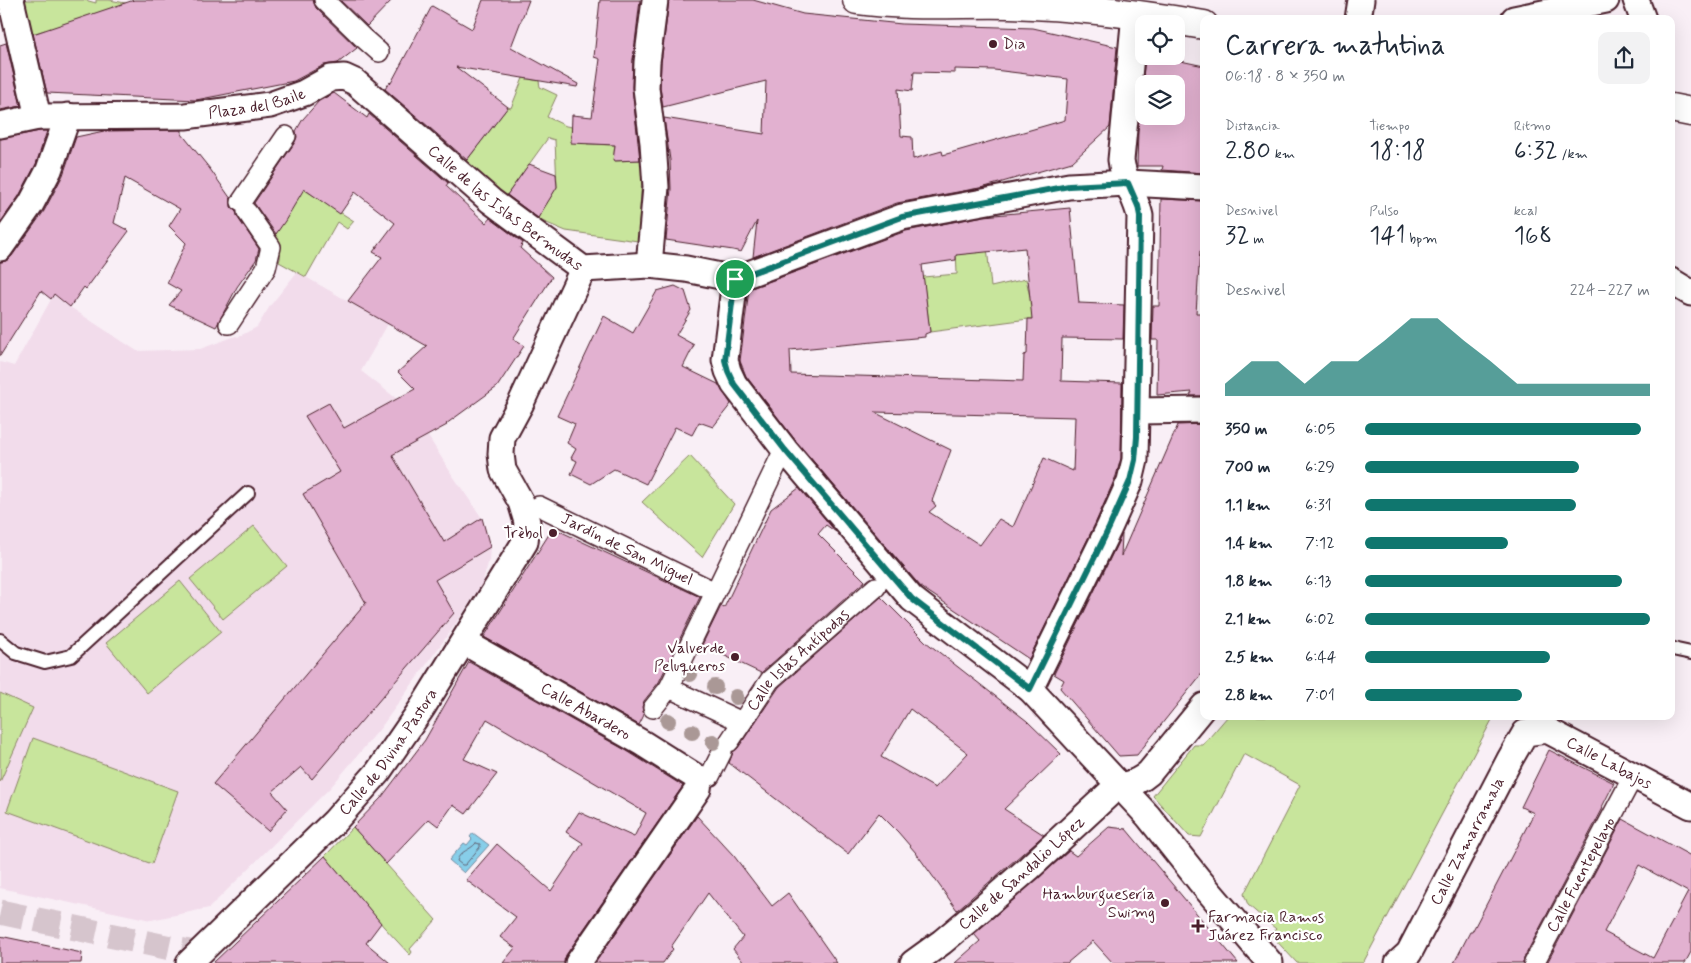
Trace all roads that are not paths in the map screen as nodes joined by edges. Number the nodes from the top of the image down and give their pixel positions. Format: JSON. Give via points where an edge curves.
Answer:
{"nodes":[{"id":1,"x":11,"y":0,"type":"edge"},
{"id":2,"x":324,"y":0,"type":"edge"},
{"id":3,"x":655,"y":0,"type":"edge"},
{"id":4,"x":1361,"y":0,"type":"edge"},
{"id":5,"x":1606,"y":0,"type":"edge"},
{"id":6,"x":1636,"y":0,"type":"edge"},
{"id":7,"x":873,"y":1,"type":"edge"},
{"id":8,"x":1054,"y":3,"type":"edge"},
{"id":9,"x":1135,"y":14,"type":"junction"},
{"id":10,"x":1359,"y":15,"type":"edge"},
{"id":11,"x":1543,"y":15,"type":"edge"},
{"id":12,"x":1642,"y":15,"type":"edge"},
{"id":13,"x":1200,"y":24,"type":"edge"},
{"id":14,"x":379,"y":52,"type":"dead end"},
{"id":15,"x":331,"y":78,"type":"joint"},
{"id":16,"x":1675,"y":109,"type":"edge"},
{"id":17,"x":1691,"y":112,"type":"edge"},
{"id":18,"x":68,"y":116,"type":"junction"},
{"id":19,"x":38,"y":117,"type":"junction"},
{"id":20,"x":0,"y":125,"type":"edge"},
{"id":21,"x":286,"y":136,"type":"dead end"},
{"id":22,"x":1128,"y":183,"type":"junction"},
{"id":23,"x":1200,"y":187,"type":"edge"},
{"id":24,"x":0,"y":248,"type":"edge"},
{"id":25,"x":649,"y":265,"type":"junction"},
{"id":26,"x":583,"y":269,"type":"junction"},
{"id":27,"x":735,"y":279,"type":"junction"},
{"id":28,"x":1675,"y":284,"type":"edge"},
{"id":29,"x":1691,"y":294,"type":"edge"},
{"id":30,"x":229,"y":324,"type":"dead end"},
{"id":31,"x":1200,"y":410,"type":"edge"},
{"id":32,"x":1137,"y":411,"type":"junction"},
{"id":33,"x":780,"y":458,"type":"dead end"},
{"id":34,"x":248,"y":493,"type":"dead end"},
{"id":35,"x":530,"y":504,"type":"junction"},
{"id":36,"x":876,"y":586,"type":"dead end"},
{"id":37,"x":715,"y":592,"type":"junction"},
{"id":38,"x":0,"y":640,"type":"edge"},
{"id":39,"x":464,"y":642,"type":"junction"},
{"id":40,"x":1675,"y":650,"type":"edge"},
{"id":41,"x":1691,"y":653,"type":"edge"},
{"id":42,"x":669,"y":688,"type":"junction"},
{"id":43,"x":1030,"y":689,"type":"junction"},
{"id":44,"x":653,"y":708,"type":"dead end"},
{"id":45,"x":1200,"y":711,"type":"edge"},
{"id":46,"x":742,"y":722,"type":"junction"},
{"id":47,"x":1530,"y":724,"type":"edge"},
{"id":48,"x":704,"y":782,"type":"junction"},
{"id":49,"x":1120,"y":786,"type":"junction"},
{"id":50,"x":1628,"y":786,"type":"dead end"},
{"id":51,"x":1691,"y":806,"type":"edge"},
{"id":52,"x":194,"y":958,"type":"edge"},
{"id":53,"x":919,"y":961,"type":"edge"},
{"id":54,"x":578,"y":963,"type":"edge"},
{"id":55,"x":1270,"y":963,"type":"edge"},
{"id":56,"x":1398,"y":963,"type":"edge"},
{"id":57,"x":1534,"y":963,"type":"edge"}],
"edges":[{"from":1,"to":19,"type":"street"},
{"from":2,"to":14,"type":"street"},
{"from":3,"to":25,"type":"street","via":[[646,62],[656,187]]},
{"from":4,"to":10,"type":"street"},
{"from":5,"to":11,"type":"street"},
{"from":6,"to":12,"type":"street"},
{"from":7,"to":8,"type":"main road"},
{"from":8,"to":9,"type":"main road"},
{"from":9,"to":13,"type":"main road"},
{"from":9,"to":22,"type":"street","via":[[1121,160]]},
{"from":15,"to":18,"type":"street","name":"Plaza del Baile","via":[[304,93],[270,105],[178,116]]},
{"from":15,"to":26,"type":"street","name":"Calle de las Islas Bermudas","via":[[344,77],[355,82],[491,201]]},
{"from":16,"to":17,"type":"main road"},
{"from":18,"to":19,"type":"street","name":"Plaza del Baile"},
{"from":18,"to":24,"type":"street","via":[[49,170],[31,204]]},
{"from":19,"to":20,"type":"street","name":"Plaza del Baile"},
{"from":21,"to":30,"type":"street","via":[[244,207],[271,248],[266,268]]},
{"from":22,"to":23,"type":"street"},
{"from":22,"to":27,"type":"street","via":[[1069,186],[902,217]]},
{"from":22,"to":32,"type":"street","via":[[1140,216]]},
{"from":25,"to":26,"type":"street","name":"Calle de las Islas Bermudas"},
{"from":25,"to":27,"type":"street","name":"Calle de las Islas Bermudas"},
{"from":26,"to":35,"type":"street","name":"Calle de Divina Pastora","via":[[502,438],[503,470]]},
{"from":27,"to":43,"type":"street","via":[[725,360],[734,384],[785,450],[912,599]]},
{"from":28,"to":29,"type":"street"},
{"from":31,"to":32,"type":"street"},
{"from":32,"to":43,"type":"street","via":[[1135,460],[1130,481]]},
{"from":33,"to":37,"type":"street"},
{"from":34,"to":38,"type":"lane","via":[[71,656],[46,662],[16,653]]},
{"from":35,"to":37,"type":"street","name":"Jardín de San Miguel"},
{"from":35,"to":39,"type":"street","name":"Calle de Divina Pastora","via":[[525,542]]},
{"from":36,"to":46,"type":"street","name":"Calle Islas Antípodas","via":[[770,680]]},
{"from":37,"to":42,"type":"street"},
{"from":39,"to":48,"type":"street","name":"Calle Abardero"},
{"from":39,"to":52,"type":"street","name":"Calle de Divina Pastora","via":[[378,772],[334,822]]},
{"from":40,"to":41,"type":"lane"},
{"from":42,"to":44,"type":"street"},
{"from":42,"to":46,"type":"street"},
{"from":43,"to":49,"type":"street"},
{"from":45,"to":49,"type":"street","via":[[1149,774],[1140,781]]},
{"from":46,"to":48,"type":"street","name":"Calle Islas Antípodas"},
{"from":47,"to":51,"type":"street","name":"Calle Labajos","via":[[1548,730]]},
{"from":47,"to":56,"type":"street","name":"Calle Zamarramala","via":[[1410,953]]},
{"from":48,"to":54,"type":"street","name":"Calle Islas Antípodas"},
{"from":49,"to":53,"type":"street","name":"Calle de Sandalio López"},
{"from":49,"to":55,"type":"street"},
{"from":50,"to":57,"type":"street","name":"Calle Fuentepelayo"}]}
